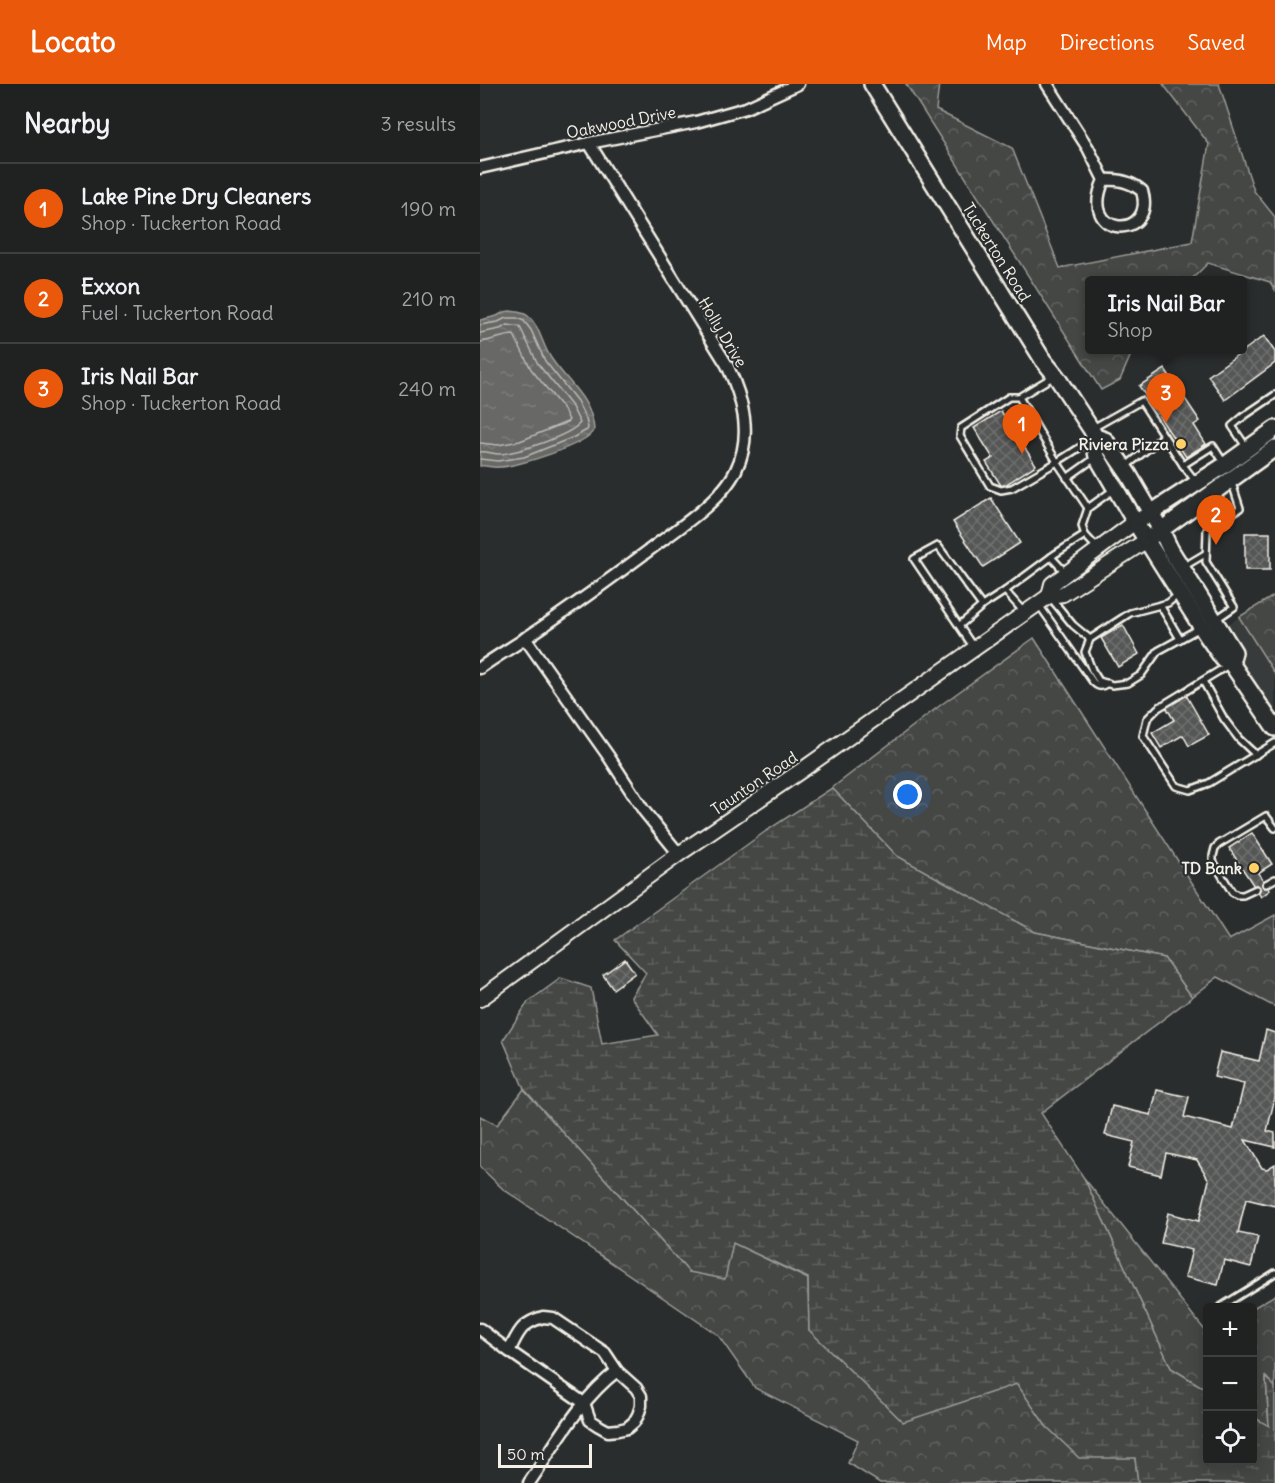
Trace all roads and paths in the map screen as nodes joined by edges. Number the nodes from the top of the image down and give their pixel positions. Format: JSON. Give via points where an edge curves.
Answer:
{"nodes":[{"id":1,"x":798,"y":84,"type":"edge"},
{"id":2,"x":872,"y":84,"type":"edge"},
{"id":3,"x":1047,"y":84,"type":"edge"},
{"id":4,"x":589,"y":143,"type":"junction"},
{"id":5,"x":480,"y":168,"type":"edge"},
{"id":6,"x":1104,"y":180,"type":"junction"},
{"id":7,"x":1056,"y":376,"type":"junction"},
{"id":8,"x":1275,"y":395,"type":"edge"},
{"id":9,"x":1019,"y":397,"type":"junction"},
{"id":10,"x":1275,"y":429,"type":"edge"},
{"id":11,"x":1094,"y":433,"type":"junction"},
{"id":12,"x":1164,"y":436,"type":"junction"},
{"id":13,"x":1247,"y":448,"type":"junction"},
{"id":14,"x":1275,"y":448,"type":"edge"},
{"id":15,"x":1097,"y":457,"type":"junction"},
{"id":16,"x":1057,"y":462,"type":"junction"},
{"id":17,"x":1183,"y":465,"type":"junction"},
{"id":18,"x":1125,"y":467,"type":"junction"},
{"id":19,"x":1228,"y":472,"type":"junction"},
{"id":20,"x":1067,"y":478,"type":"junction"},
{"id":21,"x":1197,"y":483,"type":"junction"},
{"id":22,"x":1116,"y":488,"type":"junction"},
{"id":23,"x":1196,"y":504,"type":"junction"},
{"id":24,"x":1088,"y":508,"type":"junction"},
{"id":25,"x":1150,"y":513,"type":"junction"},
{"id":26,"x":1135,"y":522,"type":"junction"},
{"id":27,"x":1213,"y":526,"type":"junction"},
{"id":28,"x":1161,"y":530,"type":"junction"},
{"id":29,"x":1085,"y":535,"type":"junction"},
{"id":30,"x":1147,"y":540,"type":"junction"},
{"id":31,"x":1098,"y":549,"type":"junction"},
{"id":32,"x":1205,"y":554,"type":"junction"},
{"id":33,"x":1051,"y":557,"type":"junction"},
{"id":34,"x":1182,"y":568,"type":"junction"},
{"id":35,"x":1066,"y":573,"type":"junction"},
{"id":36,"x":1005,"y":591,"type":"junction"},
{"id":37,"x":1180,"y":592,"type":"junction"},
{"id":38,"x":1043,"y":599,"type":"junction"},
{"id":39,"x":1160,"y":605,"type":"junction"},
{"id":40,"x":982,"y":606,"type":"junction"},
{"id":41,"x":1024,"y":613,"type":"junction"},
{"id":42,"x":1208,"y":624,"type":"junction"},
{"id":43,"x":960,"y":626,"type":"junction"},
{"id":44,"x":525,"y":638,"type":"junction"},
{"id":45,"x":1090,"y":639,"type":"junction"},
{"id":46,"x":1180,"y":639,"type":"junction"},
{"id":47,"x":974,"y":648,"type":"junction"},
{"id":48,"x":1231,"y":663,"type":"junction"},
{"id":49,"x":480,"y":668,"type":"edge"},
{"id":50,"x":1203,"y":681,"type":"junction"},
{"id":51,"x":1108,"y":683,"type":"junction"},
{"id":52,"x":1275,"y":728,"type":"edge"},
{"id":53,"x":1275,"y":743,"type":"edge"},
{"id":54,"x":1256,"y":755,"type":"junction"},
{"id":55,"x":1275,"y":828,"type":"edge"},
{"id":56,"x":679,"y":854,"type":"junction"},
{"id":57,"x":1275,"y":879,"type":"edge"},
{"id":58,"x":1266,"y":884,"type":"dead end"},
{"id":59,"x":1256,"y":889,"type":"dead end"},
{"id":60,"x":480,"y":999,"type":"edge"},
{"id":61,"x":1275,"y":1273,"type":"edge"},
{"id":62,"x":1227,"y":1303,"type":"edge"},
{"id":63,"x":480,"y":1329,"type":"edge"},
{"id":64,"x":509,"y":1351,"type":"junction"},
{"id":65,"x":617,"y":1371,"type":"junction"},
{"id":66,"x":584,"y":1402,"type":"junction"},
{"id":67,"x":529,"y":1483,"type":"edge"}],
"edges":[{"from":1,"to":4,"type":"street","name":"Oakwood Drive","via":[[746,108]]},
{"from":2,"to":7,"type":"main road","name":"Tuckerton Road"},
{"from":3,"to":6,"type":"street"},
{"from":4,"to":5,"type":"street","name":"Oakwood Drive"},
{"from":4,"to":44,"type":"street","name":"Holly Drive","via":[[727,365],[743,409],[744,440],[737,469],[722,492],[615,576]]},
{"from":6,"to":6,"type":"street","via":[[1098,207],[1102,217],[1111,225],[1131,225],[1145,207],[1142,191],[1124,181]]},
{"from":7,"to":9,"type":"lane"},
{"from":7,"to":11,"type":"main road","name":"Tuckerton Road"},
{"from":8,"to":13,"type":"lane","via":[[1232,426]]},
{"from":9,"to":16,"type":"lane"},
{"from":9,"to":16,"type":"lane","via":[[1009,397],[961,428],[960,436],[990,486],[1001,490],[1012,488]]},
{"from":10,"to":13,"type":"main road"},
{"from":11,"to":12,"type":"lane","via":[[1141,401]]},
{"from":11,"to":15,"type":"main road","name":"Tuckerton Road"},
{"from":11,"to":16,"type":"lane"},
{"from":11,"to":18,"type":"main road","name":"Tuckerton Road","via":[[1105,440]]},
{"from":12,"to":17,"type":"lane"},
{"from":12,"to":18,"type":"lane"},
{"from":13,"to":19,"type":"main road"},
{"from":14,"to":19,"type":"main road"},
{"from":15,"to":20,"type":"lane"},
{"from":15,"to":22,"type":"main road","name":"Tuckerton Road"},
{"from":16,"to":20,"type":"lane"},
{"from":17,"to":19,"type":"lane","via":[[1213,446]]},
{"from":17,"to":21,"type":"lane"},
{"from":18,"to":25,"type":"main road","name":"Tuckerton Road"},
{"from":19,"to":21,"type":"main road"},
{"from":19,"to":23,"type":"main road"},
{"from":19,"to":27,"type":"lane","via":[[1240,508]]},
{"from":20,"to":24,"type":"lane"},
{"from":21,"to":25,"type":"main road"},
{"from":22,"to":24,"type":"lane"},
{"from":22,"to":26,"type":"main road","name":"Tuckerton Road"},
{"from":23,"to":27,"type":"lane"},
{"from":23,"to":28,"type":"main road"},
{"from":24,"to":29,"type":"lane","via":[[1082,526]]},
{"from":25,"to":26,"type":"main road"},
{"from":25,"to":28,"type":"main road","name":"Tuckerton Road"},
{"from":26,"to":30,"type":"main road","name":"Tuckerton Road"},
{"from":26,"to":31,"type":"street","name":"Taunton Road"},
{"from":27,"to":32,"type":"lane","via":[[1207,530]]},
{"from":28,"to":30,"type":"main road"},
{"from":28,"to":34,"type":"main road","name":"Tuckerton Road"},
{"from":29,"to":31,"type":"lane"},
{"from":29,"to":33,"type":"lane"},
{"from":30,"to":37,"type":"main road","name":"Tuckerton Road"},
{"from":30,"to":38,"type":"street","name":"Taunton Road","via":[[1063,594]]},
{"from":31,"to":35,"type":"street","name":"Taunton Road"},
{"from":32,"to":34,"type":"lane"},
{"from":32,"to":42,"type":"lane","via":[[1234,607]]},
{"from":33,"to":35,"type":"lane"},
{"from":33,"to":36,"type":"lane"},
{"from":34,"to":42,"type":"main road","name":"Tuckerton Road"},
{"from":35,"to":38,"type":"street","name":"Taunton Road","via":[[1052,584]]},
{"from":36,"to":40,"type":"lane"},
{"from":36,"to":41,"type":"lane"},
{"from":37,"to":39,"type":"lane"},
{"from":37,"to":42,"type":"main road","name":"Tuckerton Road"},
{"from":38,"to":41,"type":"street","name":"Taunton Road"},
{"from":38,"to":45,"type":"lane"},
{"from":38,"to":51,"type":"lane","via":[[1093,682],[1098,687]]},
{"from":39,"to":45,"type":"lane","via":[[1130,613]]},
{"from":39,"to":46,"type":"lane"},
{"from":40,"to":43,"type":"lane"},
{"from":40,"to":43,"type":"lane","via":[[938,546],[914,559]]},
{"from":41,"to":47,"type":"street","name":"Taunton Road"},
{"from":42,"to":46,"type":"lane"},
{"from":42,"to":48,"type":"main road","name":"Tuckerton Road","via":[[1223,659]]},
{"from":43,"to":47,"type":"lane"},
{"from":44,"to":49,"type":"street","name":"Holly Drive"},
{"from":44,"to":56,"type":"street","via":[[644,811]]},
{"from":45,"to":51,"type":"lane","via":[[1085,652],[1092,670],[1099,681]]},
{"from":46,"to":51,"type":"lane","via":[[1158,651],[1141,675],[1128,683]]},
{"from":47,"to":56,"type":"street","name":"Taunton Road"},
{"from":48,"to":50,"type":"lane"},
{"from":48,"to":52,"type":"main road","name":"Tuckerton Road"},
{"from":50,"to":54,"type":"lane","via":[[1229,726]]},
{"from":50,"to":54,"type":"lane","via":[[1147,719],[1143,736],[1176,786],[1190,790],[1209,783]]},
{"from":53,"to":54,"type":"lane"},
{"from":55,"to":59,"type":"lane","via":[[1266,816],[1218,845],[1212,856],[1232,892],[1243,895]]},
{"from":56,"to":60,"type":"street","name":"Taunton Road"},
{"from":57,"to":58,"type":"lane"},
{"from":61,"to":62,"type":"lane"},
{"from":63,"to":64,"type":"street"},
{"from":64,"to":65,"type":"street","via":[[525,1325],[553,1317],[605,1353]]},
{"from":64,"to":66,"type":"street"},
{"from":65,"to":66,"type":"street"},
{"from":65,"to":66,"type":"street","via":[[641,1396],[634,1422],[627,1428],[608,1431],[590,1420]]},
{"from":66,"to":67,"type":"street"}]}
